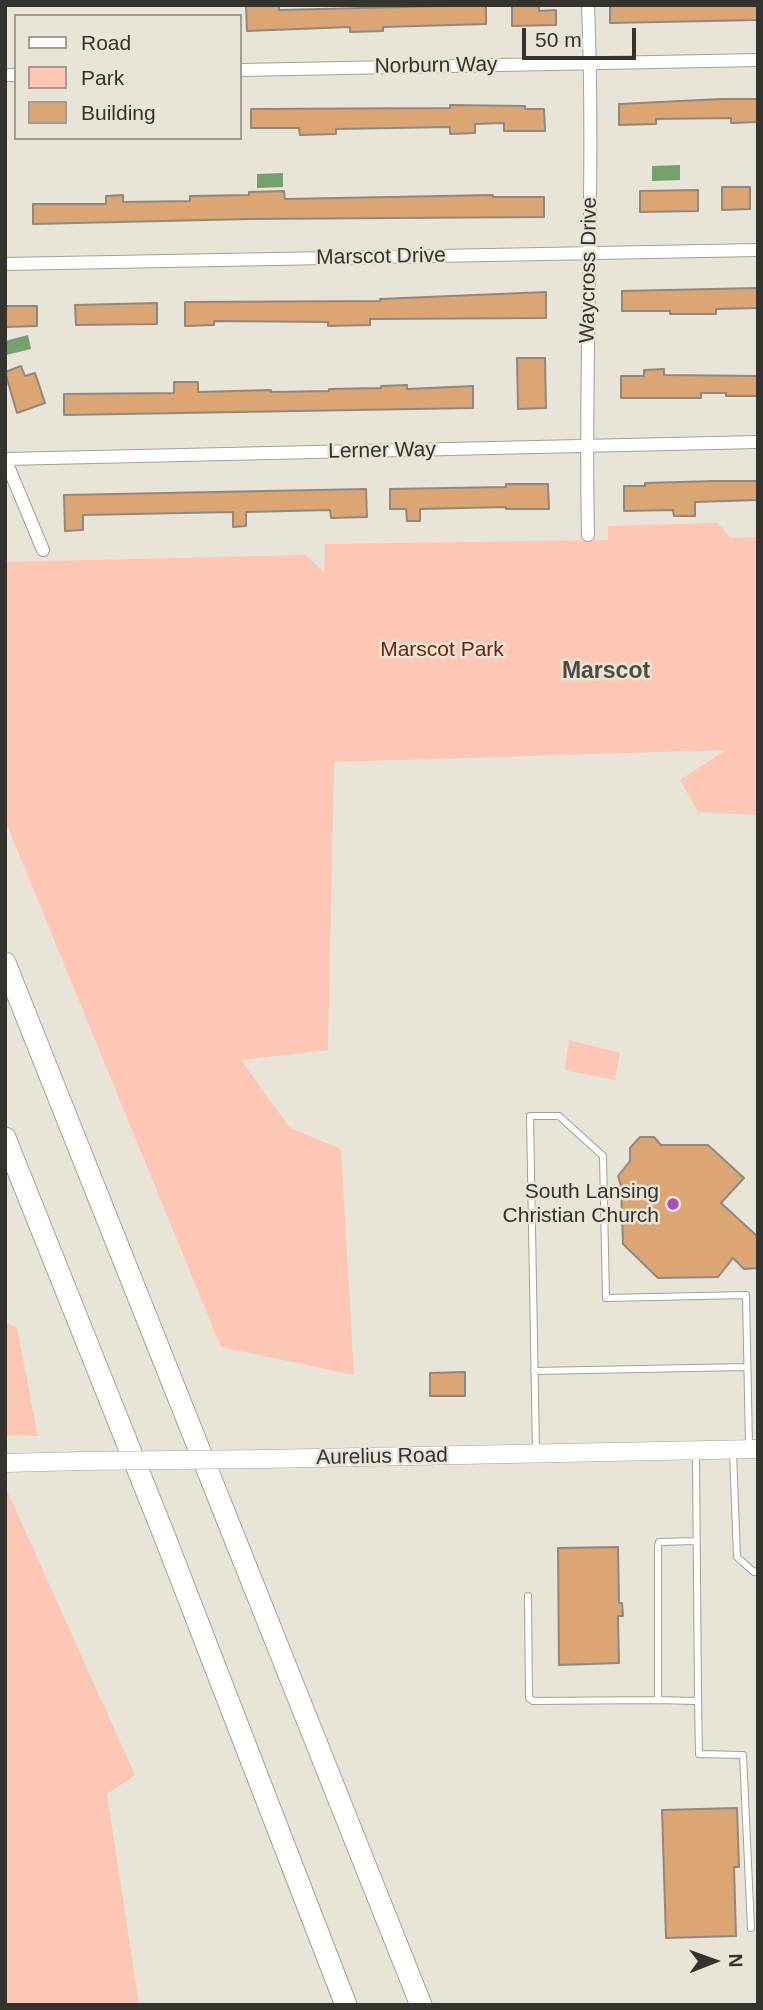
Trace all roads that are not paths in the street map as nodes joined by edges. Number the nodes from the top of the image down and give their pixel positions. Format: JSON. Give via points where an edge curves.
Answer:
{"nodes":[{"id":1,"x":588,"y":5,"type":"edge"},
{"id":2,"x":758,"y":60,"type":"edge"},
{"id":3,"x":590,"y":63,"type":"junction"},
{"id":4,"x":242,"y":70,"type":"edge"},
{"id":5,"x":758,"y":250,"type":"edge"},
{"id":6,"x":590,"y":253,"type":"junction"},
{"id":7,"x":5,"y":264,"type":"edge"},
{"id":8,"x":758,"y":442,"type":"edge"},
{"id":9,"x":586,"y":446,"type":"junction"},
{"id":10,"x":5,"y":459,"type":"edge"},
{"id":11,"x":588,"y":534,"type":"dead end"},
{"id":12,"x":43,"y":550,"type":"dead end"},
{"id":13,"x":5,"y":963,"type":"edge"},
{"id":14,"x":5,"y":1138,"type":"edge"},
{"id":15,"x":747,"y":1367,"type":"junction"},
{"id":16,"x":534,"y":1371,"type":"junction"},
{"id":17,"x":746,"y":1449,"type":"edge"},
{"id":18,"x":695,"y":1450,"type":"junction"},
{"id":19,"x":536,"y":1453,"type":"junction"},
{"id":20,"x":5,"y":1463,"type":"edge"},
{"id":21,"x":696,"y":1541,"type":"junction"},
{"id":22,"x":758,"y":1572,"type":"edge"},
{"id":23,"x":528,"y":1597,"type":"dead end"},
{"id":24,"x":698,"y":1699,"type":"junction"},
{"id":25,"x":658,"y":1700,"type":"junction"},
{"id":26,"x":751,"y":1928,"type":"dead end"},
{"id":27,"x":346,"y":2005,"type":"edge"},
{"id":28,"x":421,"y":2005,"type":"edge"}],
"edges":[{"from":1,"to":3,"type":"street","name":"Waycross Drive"},
{"from":2,"to":3,"type":"street","name":"Norburn Way"},
{"from":3,"to":4,"type":"street","name":"Norburn Way"},
{"from":3,"to":6,"type":"street","name":"Waycross Drive"},
{"from":5,"to":6,"type":"street","name":"Marscot Drive"},
{"from":6,"to":7,"type":"street","name":"Marscot Drive"},
{"from":6,"to":9,"type":"street","name":"Waycross Drive"},
{"from":8,"to":9,"type":"street","name":"Lerner Way"},
{"from":9,"to":10,"type":"street","name":"Lerner Way"},
{"from":9,"to":11,"type":"street","name":"Waycross Drive"},
{"from":10,"to":12,"type":"street"},
{"from":13,"to":28,"type":"highway"},
{"from":14,"to":27,"type":"highway"},
{"from":15,"to":16,"type":"lane"},
{"from":15,"to":16,"type":"lane","via":[[746,1295],[606,1298],[603,1156],[559,1116],[530,1116]]},
{"from":15,"to":17,"type":"lane"},
{"from":16,"to":19,"type":"lane"},
{"from":17,"to":18,"type":"street","name":"Aurelius Road"},
{"from":17,"to":22,"type":"lane","via":[[737,1557]]},
{"from":18,"to":19,"type":"street","name":"Aurelius Road"},
{"from":18,"to":21,"type":"lane"},
{"from":19,"to":20,"type":"street","name":"Aurelius Road","bridge":true},
{"from":21,"to":24,"type":"lane"},
{"from":21,"to":25,"type":"lane","via":[[659,1542],[658,1546]]},
{"from":23,"to":25,"type":"lane","via":[[529,1698]]},
{"from":24,"to":25,"type":"lane"},
{"from":24,"to":26,"type":"lane","via":[[699,1754],[743,1755]]}]}
